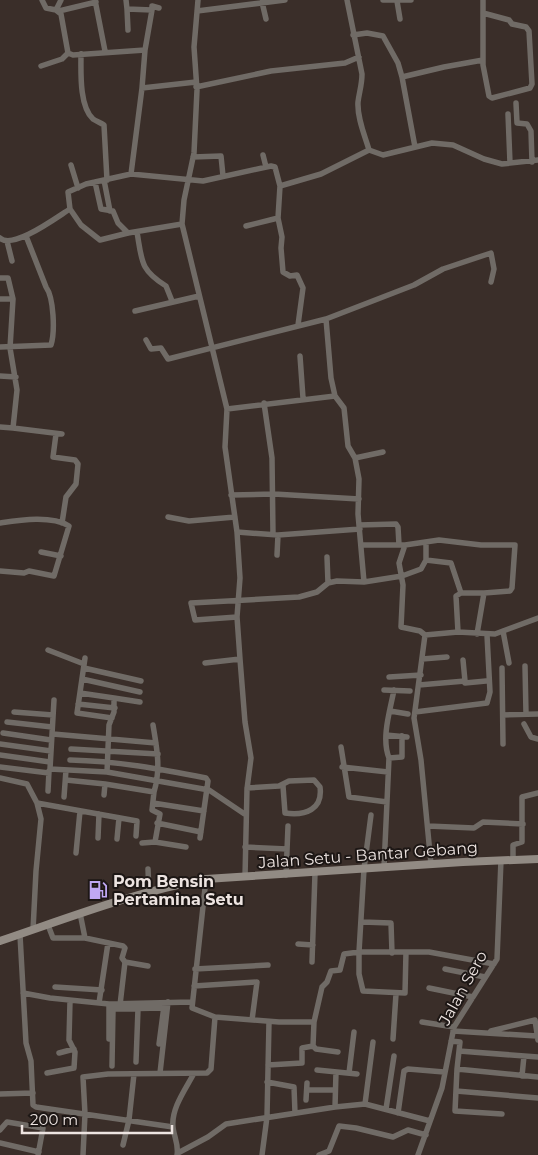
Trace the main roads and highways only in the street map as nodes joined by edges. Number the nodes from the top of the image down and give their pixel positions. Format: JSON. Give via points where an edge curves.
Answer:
{"nodes":[{"id":1,"x":538,"y":859,"type":"edge"},
{"id":2,"x":0,"y":941,"type":"edge"}],
"edges":[{"from":1,"to":2,"type":"main road","name":"Jalan Setu - Bantar Gebang","via":[[206,879],[80,913]]}]}
